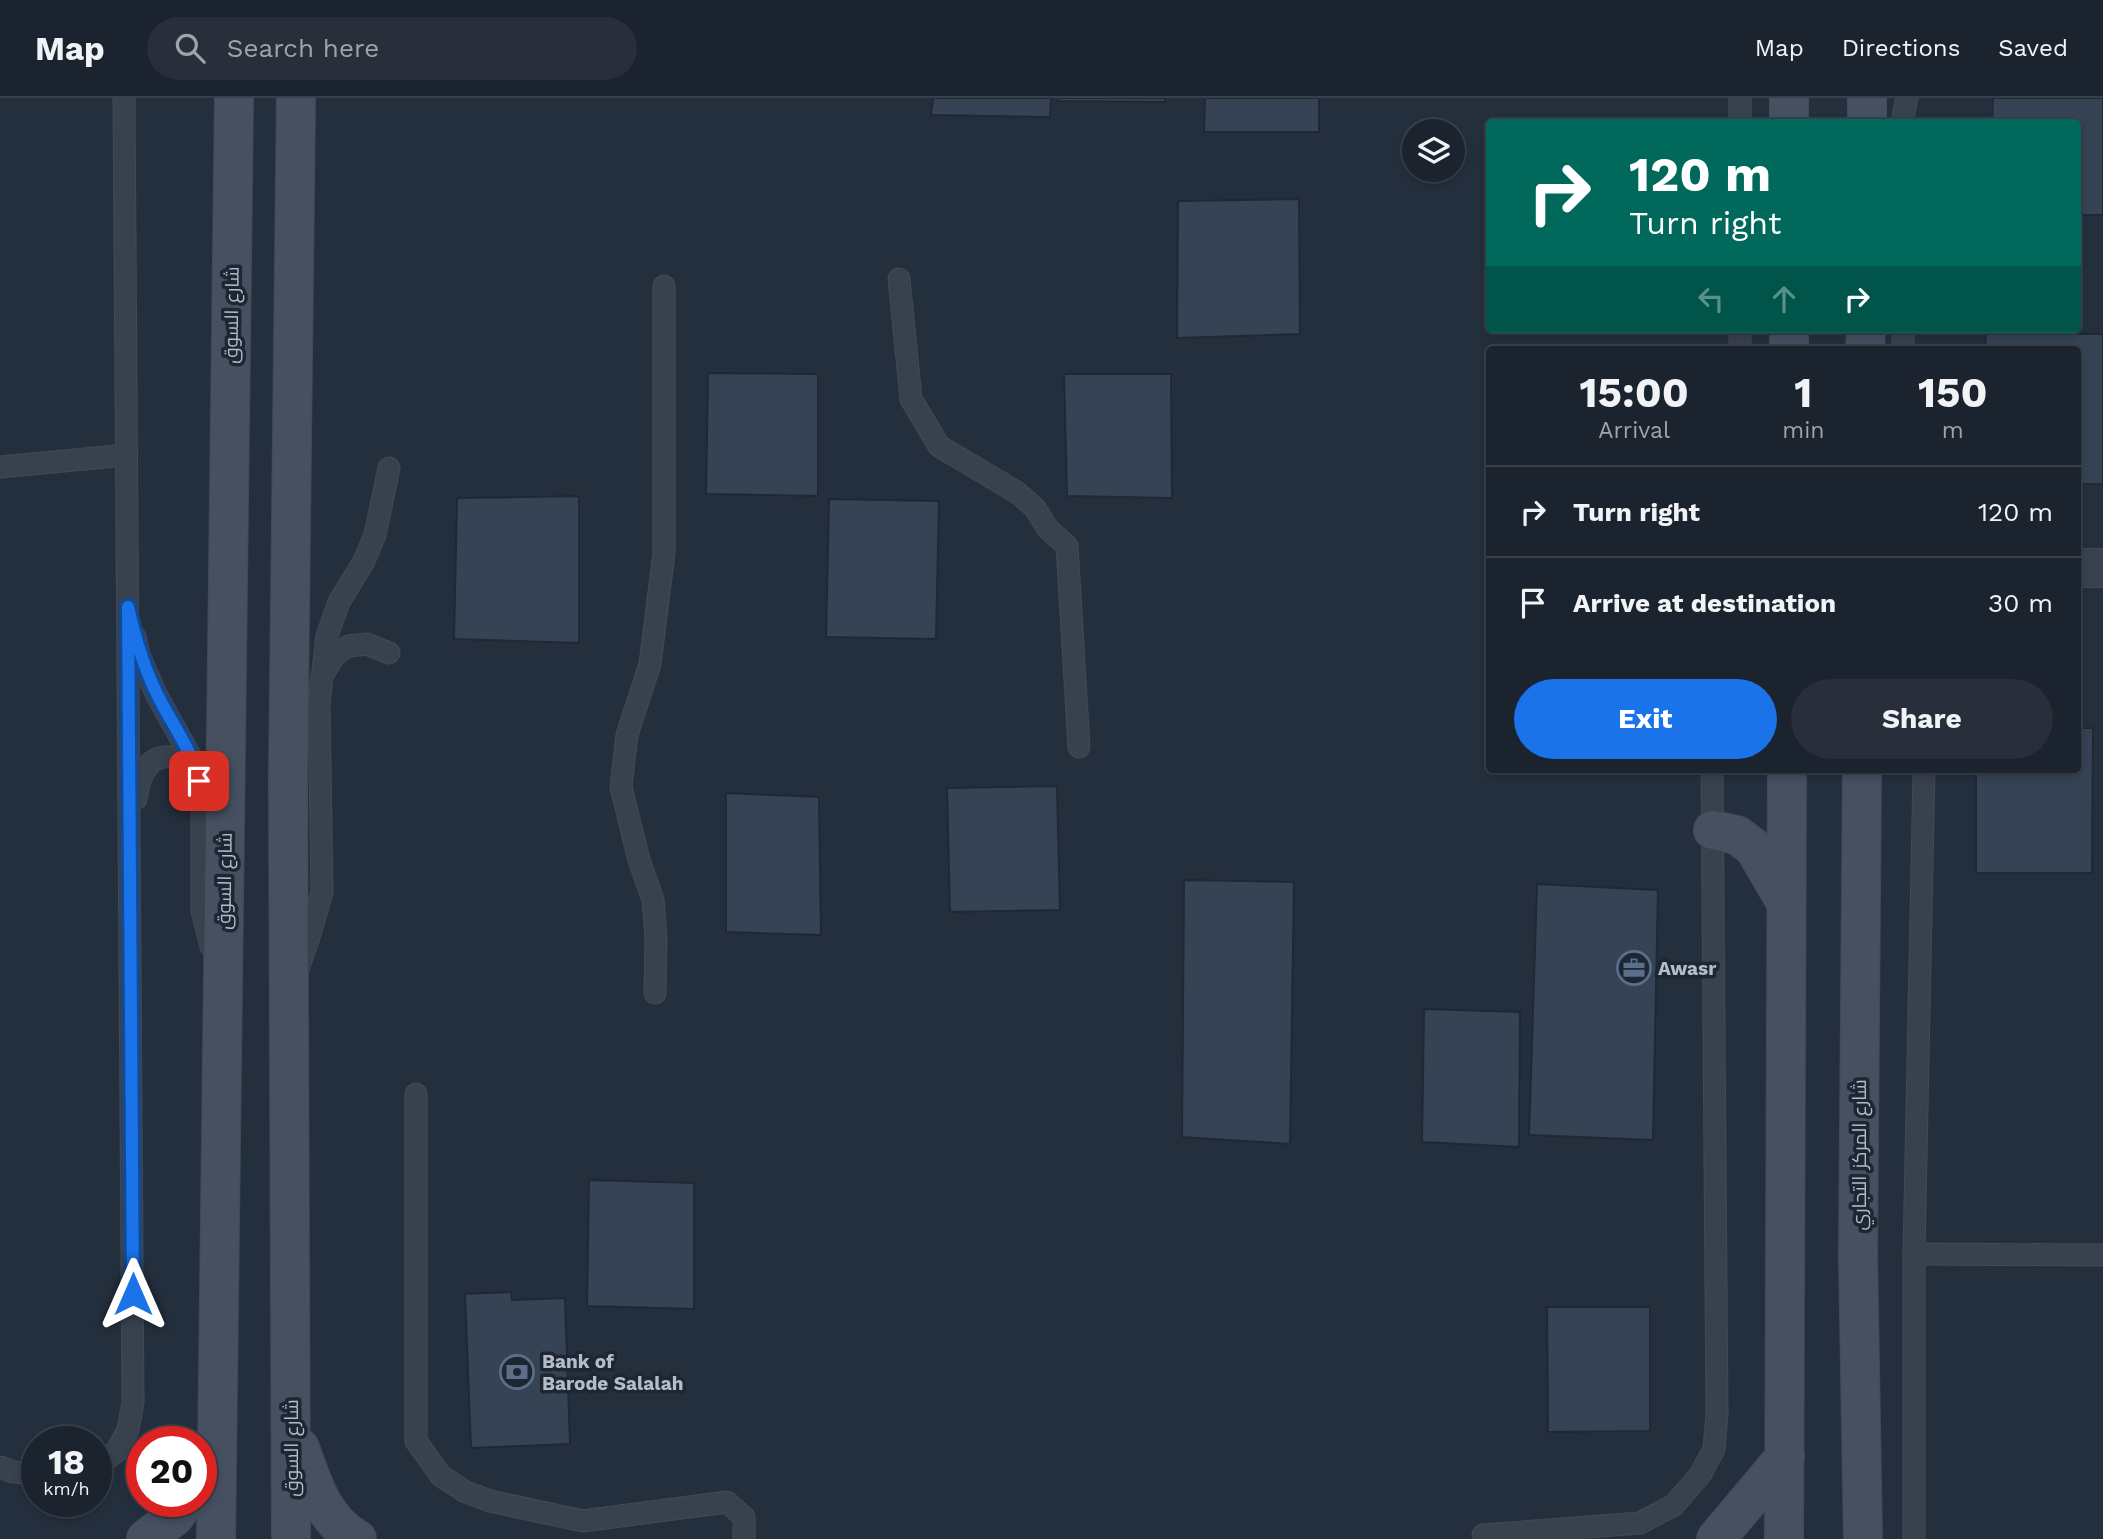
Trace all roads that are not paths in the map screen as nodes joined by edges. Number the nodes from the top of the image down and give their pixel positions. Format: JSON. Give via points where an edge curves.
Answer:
{"nodes":[{"id":1,"x":124,"y":98,"type":"edge"},
{"id":2,"x":234,"y":98,"type":"edge"},
{"id":3,"x":296,"y":98,"type":"edge"},
{"id":4,"x":1740,"y":98,"type":"edge"},
{"id":5,"x":1790,"y":98,"type":"edge"},
{"id":6,"x":1867,"y":98,"type":"edge"},
{"id":7,"x":1907,"y":98,"type":"edge"},
{"id":8,"x":1740,"y":119,"type":"edge"},
{"id":9,"x":1789,"y":119,"type":"edge"},
{"id":10,"x":1867,"y":119,"type":"edge"},
{"id":11,"x":1903,"y":119,"type":"edge"},
{"id":12,"x":899,"y":279,"type":"dead end"},
{"id":13,"x":664,"y":286,"type":"dead end"},
{"id":14,"x":127,"y":455,"type":"junction"},
{"id":15,"x":0,"y":467,"type":"edge"},
{"id":16,"x":389,"y":468,"type":"dead end"},
{"id":17,"x":2081,"y":568,"type":"edge"},
{"id":18,"x":2103,"y":568,"type":"edge"},
{"id":19,"x":128,"y":607,"type":"junction"},
{"id":20,"x":389,"y":653,"type":"dead end"},
{"id":21,"x":322,"y":676,"type":"junction"},
{"id":22,"x":1079,"y":747,"type":"dead end"},
{"id":23,"x":1713,"y":773,"type":"edge"},
{"id":24,"x":1787,"y":773,"type":"edge"},
{"id":25,"x":1862,"y":773,"type":"edge"},
{"id":26,"x":1924,"y":773,"type":"edge"},
{"id":27,"x":202,"y":797,"type":"junction"},
{"id":28,"x":130,"y":828,"type":"junction"},
{"id":29,"x":1713,"y":830,"type":"junction"},
{"id":30,"x":1786,"y":903,"type":"junction"},
{"id":31,"x":223,"y":990,"type":"junction"},
{"id":32,"x":289,"y":991,"type":"junction"},
{"id":33,"x":655,"y":993,"type":"dead end"},
{"id":34,"x":416,"y":1094,"type":"dead end"},
{"id":35,"x":1914,"y":1254,"type":"junction"},
{"id":36,"x":2103,"y":1255,"type":"edge"},
{"id":37,"x":217,"y":1413,"type":"junction"},
{"id":38,"x":213,"y":1426,"type":"edge"},
{"id":39,"x":292,"y":1427,"type":"junction"},
{"id":40,"x":112,"y":1455,"type":"edge"},
{"id":41,"x":1785,"y":1458,"type":"junction"},
{"id":42,"x":0,"y":1467,"type":"edge"},
{"id":43,"x":21,"y":1473,"type":"edge"},
{"id":44,"x":174,"y":1517,"type":"edge"},
{"id":45,"x":1483,"y":1535,"type":"dead end"},
{"id":46,"x":146,"y":1539,"type":"edge"},
{"id":47,"x":216,"y":1539,"type":"edge"},
{"id":48,"x":291,"y":1539,"type":"edge"},
{"id":49,"x":357,"y":1539,"type":"edge"},
{"id":50,"x":744,"y":1539,"type":"edge"},
{"id":51,"x":1716,"y":1539,"type":"edge"},
{"id":52,"x":1784,"y":1539,"type":"edge"},
{"id":53,"x":1863,"y":1539,"type":"edge"},
{"id":54,"x":1914,"y":1539,"type":"edge"}],
"edges":[{"from":1,"to":14,"type":"lane"},
{"from":2,"to":31,"type":"street","name":"شارع السوق"},
{"from":3,"to":32,"type":"street","name":"شارع السوق"},
{"from":4,"to":8,"type":"lane"},
{"from":5,"to":9,"type":"street"},
{"from":6,"to":10,"type":"street"},
{"from":7,"to":11,"type":"lane"},
{"from":12,"to":22,"type":"lane","via":[[911,399],[939,446],[1018,493],[1067,546]]},
{"from":13,"to":33,"type":"lane","via":[[664,552],[650,664],[627,734],[621,787],[653,900]]},
{"from":14,"to":15,"type":"lane"},
{"from":14,"to":19,"type":"lane"},
{"from":16,"to":21,"type":"lane","via":[[375,535],[339,602],[327,636]]},
{"from":17,"to":18,"type":"street"},
{"from":19,"to":27,"type":"lane","via":[[139,655],[196,766]]},
{"from":19,"to":28,"type":"lane"},
{"from":20,"to":21,"type":"lane","via":[[367,644],[348,646],[334,656]]},
{"from":21,"to":32,"type":"lane","via":[[322,892]]},
{"from":23,"to":29,"type":"lane"},
{"from":24,"to":30,"type":"street"},
{"from":25,"to":53,"type":"street","name":"شارع المركز التجاري","via":[[1858,1256]]},
{"from":26,"to":35,"type":"lane"},
{"from":27,"to":28,"type":"lane","via":[[192,771],[182,760],[170,756],[156,759],[139,781]]},
{"from":27,"to":31,"type":"lane","via":[[202,911]]},
{"from":28,"to":40,"type":"lane","via":[[134,1402],[128,1430]]},
{"from":29,"to":30,"type":"street","via":[[1737,835],[1754,848]]},
{"from":29,"to":45,"type":"lane","via":[[1714,1449],[1700,1475],[1674,1505],[1640,1523]]},
{"from":30,"to":41,"type":"street"},
{"from":31,"to":37,"type":"street","name":"شارع السوق"},
{"from":32,"to":39,"type":"street","name":"شارع السوق"},
{"from":34,"to":50,"type":"lane","via":[[416,1441],[441,1476],[491,1501],[583,1521],[727,1502],[744,1517]]},
{"from":35,"to":36,"type":"lane"},
{"from":35,"to":54,"type":"lane"},
{"from":37,"to":38,"type":"street"},
{"from":37,"to":47,"type":"street","name":"شارع السوق"},
{"from":39,"to":48,"type":"street","name":"شارع السوق"},
{"from":39,"to":49,"type":"street","via":[[317,1495],[333,1519]]},
{"from":41,"to":51,"type":"street"},
{"from":41,"to":52,"type":"street"},
{"from":42,"to":43,"type":"lane"},
{"from":44,"to":46,"type":"street"}]}
